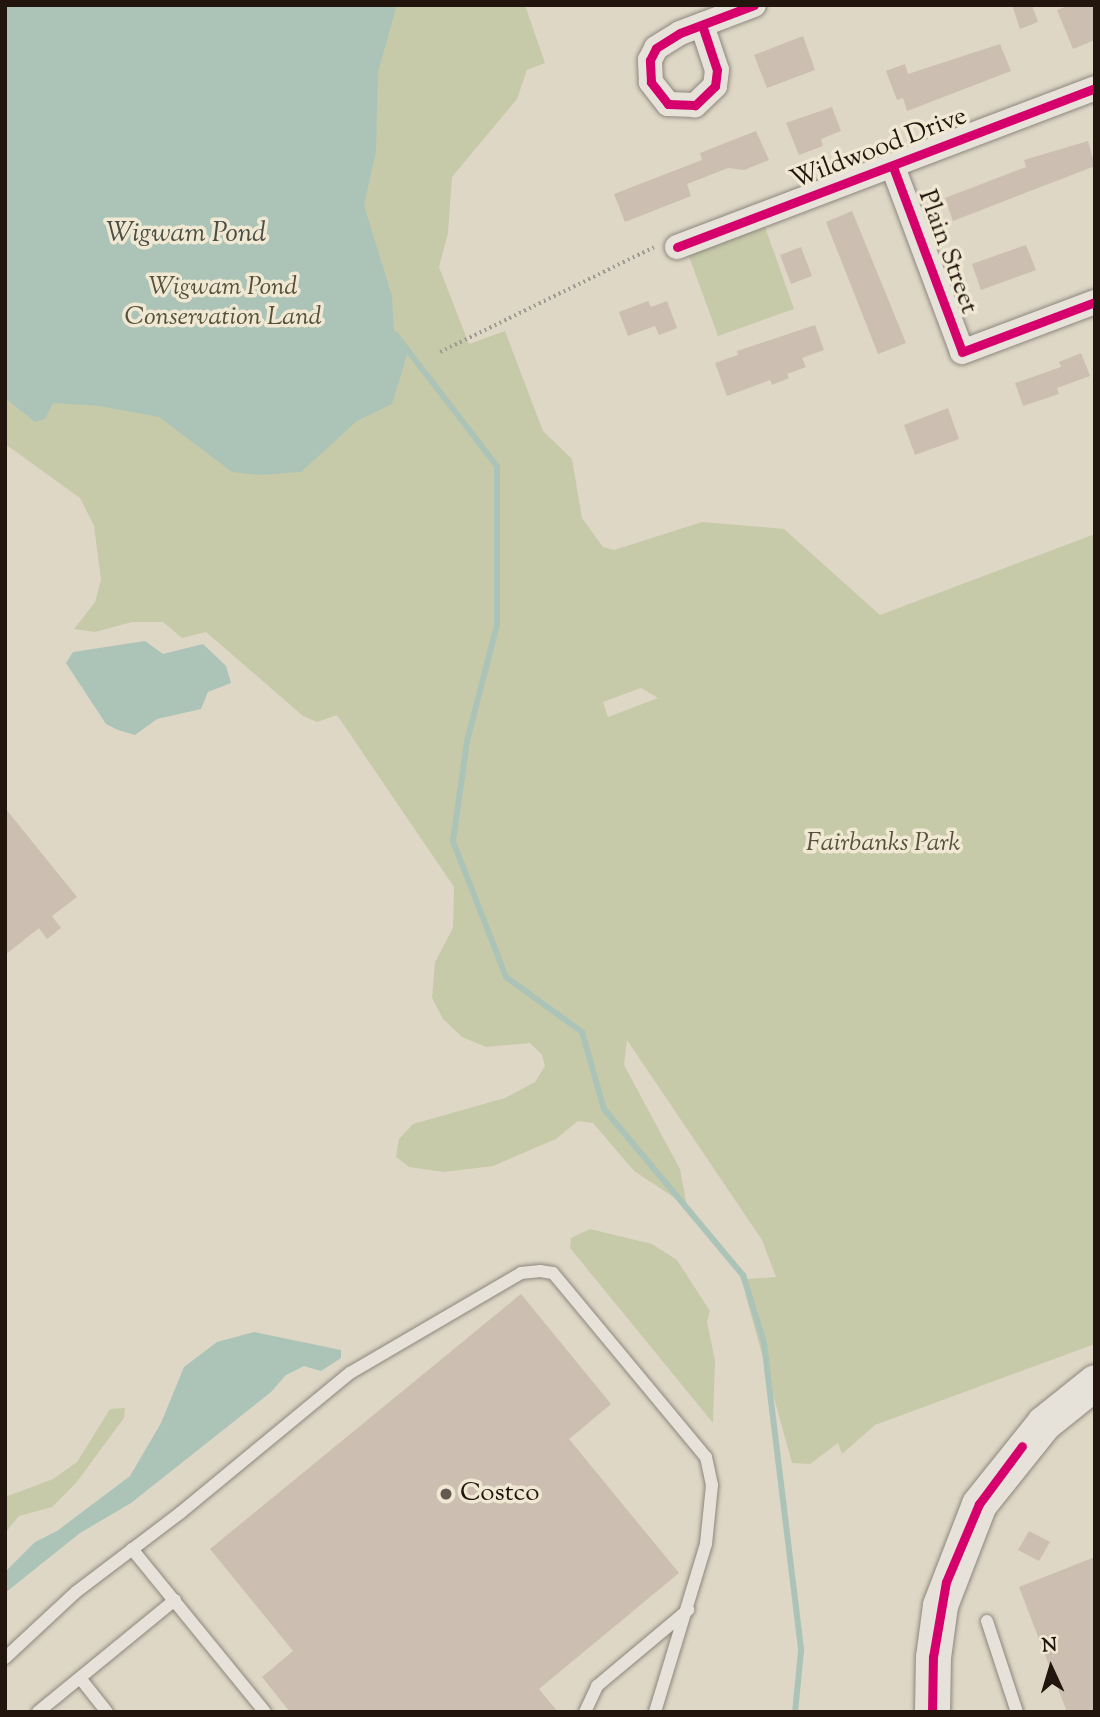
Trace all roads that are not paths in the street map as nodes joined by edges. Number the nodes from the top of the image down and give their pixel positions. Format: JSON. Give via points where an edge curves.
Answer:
{"nodes":[{"id":1,"x":754,"y":5,"type":"edge"},
{"id":2,"x":702,"y":25,"type":"junction"},
{"id":3,"x":1095,"y":88,"type":"edge"},
{"id":4,"x":893,"y":167,"type":"junction"},
{"id":5,"x":677,"y":247,"type":"road end"},
{"id":6,"x":1095,"y":302,"type":"edge"},
{"id":7,"x":1095,"y":1382,"type":"edge"},
{"id":8,"x":132,"y":1549,"type":"junction"},
{"id":9,"x":175,"y":1600,"type":"junction"},
{"id":10,"x":688,"y":1610,"type":"junction"},
{"id":11,"x":987,"y":1621,"type":"dead end"},
{"id":12,"x":5,"y":1658,"type":"edge"},
{"id":13,"x":80,"y":1678,"type":"junction"},
{"id":14,"x":43,"y":1710,"type":"edge"},
{"id":15,"x":107,"y":1712,"type":"edge"},
{"id":16,"x":265,"y":1712,"type":"edge"},
{"id":17,"x":585,"y":1712,"type":"edge"},
{"id":18,"x":655,"y":1712,"type":"edge"},
{"id":19,"x":932,"y":1712,"type":"edge"},
{"id":20,"x":1017,"y":1712,"type":"edge"}],
"edges":[{"from":1,"to":2,"type":"street"},
{"from":2,"to":2,"type":"street","via":[[662,43],[652,54],[649,68],[654,91],[668,104],[689,107],[705,100],[717,75]]},
{"from":3,"to":4,"type":"street","name":"Wildwood Drive"},
{"from":4,"to":5,"type":"street","name":"Wildwood Drive"},
{"from":4,"to":6,"type":"street","name":"Plain Street","via":[[962,352]]},
{"from":7,"to":19,"type":"main road","via":[[1044,1423],[979,1504],[940,1605]]},
{"from":8,"to":9,"type":"lane"},
{"from":8,"to":10,"type":"lane","via":[[350,1373],[521,1273],[540,1271],[553,1273],[706,1457],[712,1485],[706,1544]]},
{"from":8,"to":12,"type":"lane","via":[[76,1592]]},
{"from":9,"to":13,"type":"lane"},
{"from":9,"to":16,"type":"lane"},
{"from":10,"to":17,"type":"lane","via":[[597,1686]]},
{"from":10,"to":18,"type":"lane"},
{"from":11,"to":20,"type":"lane"},
{"from":13,"to":14,"type":"lane"},
{"from":13,"to":15,"type":"lane"}]}
